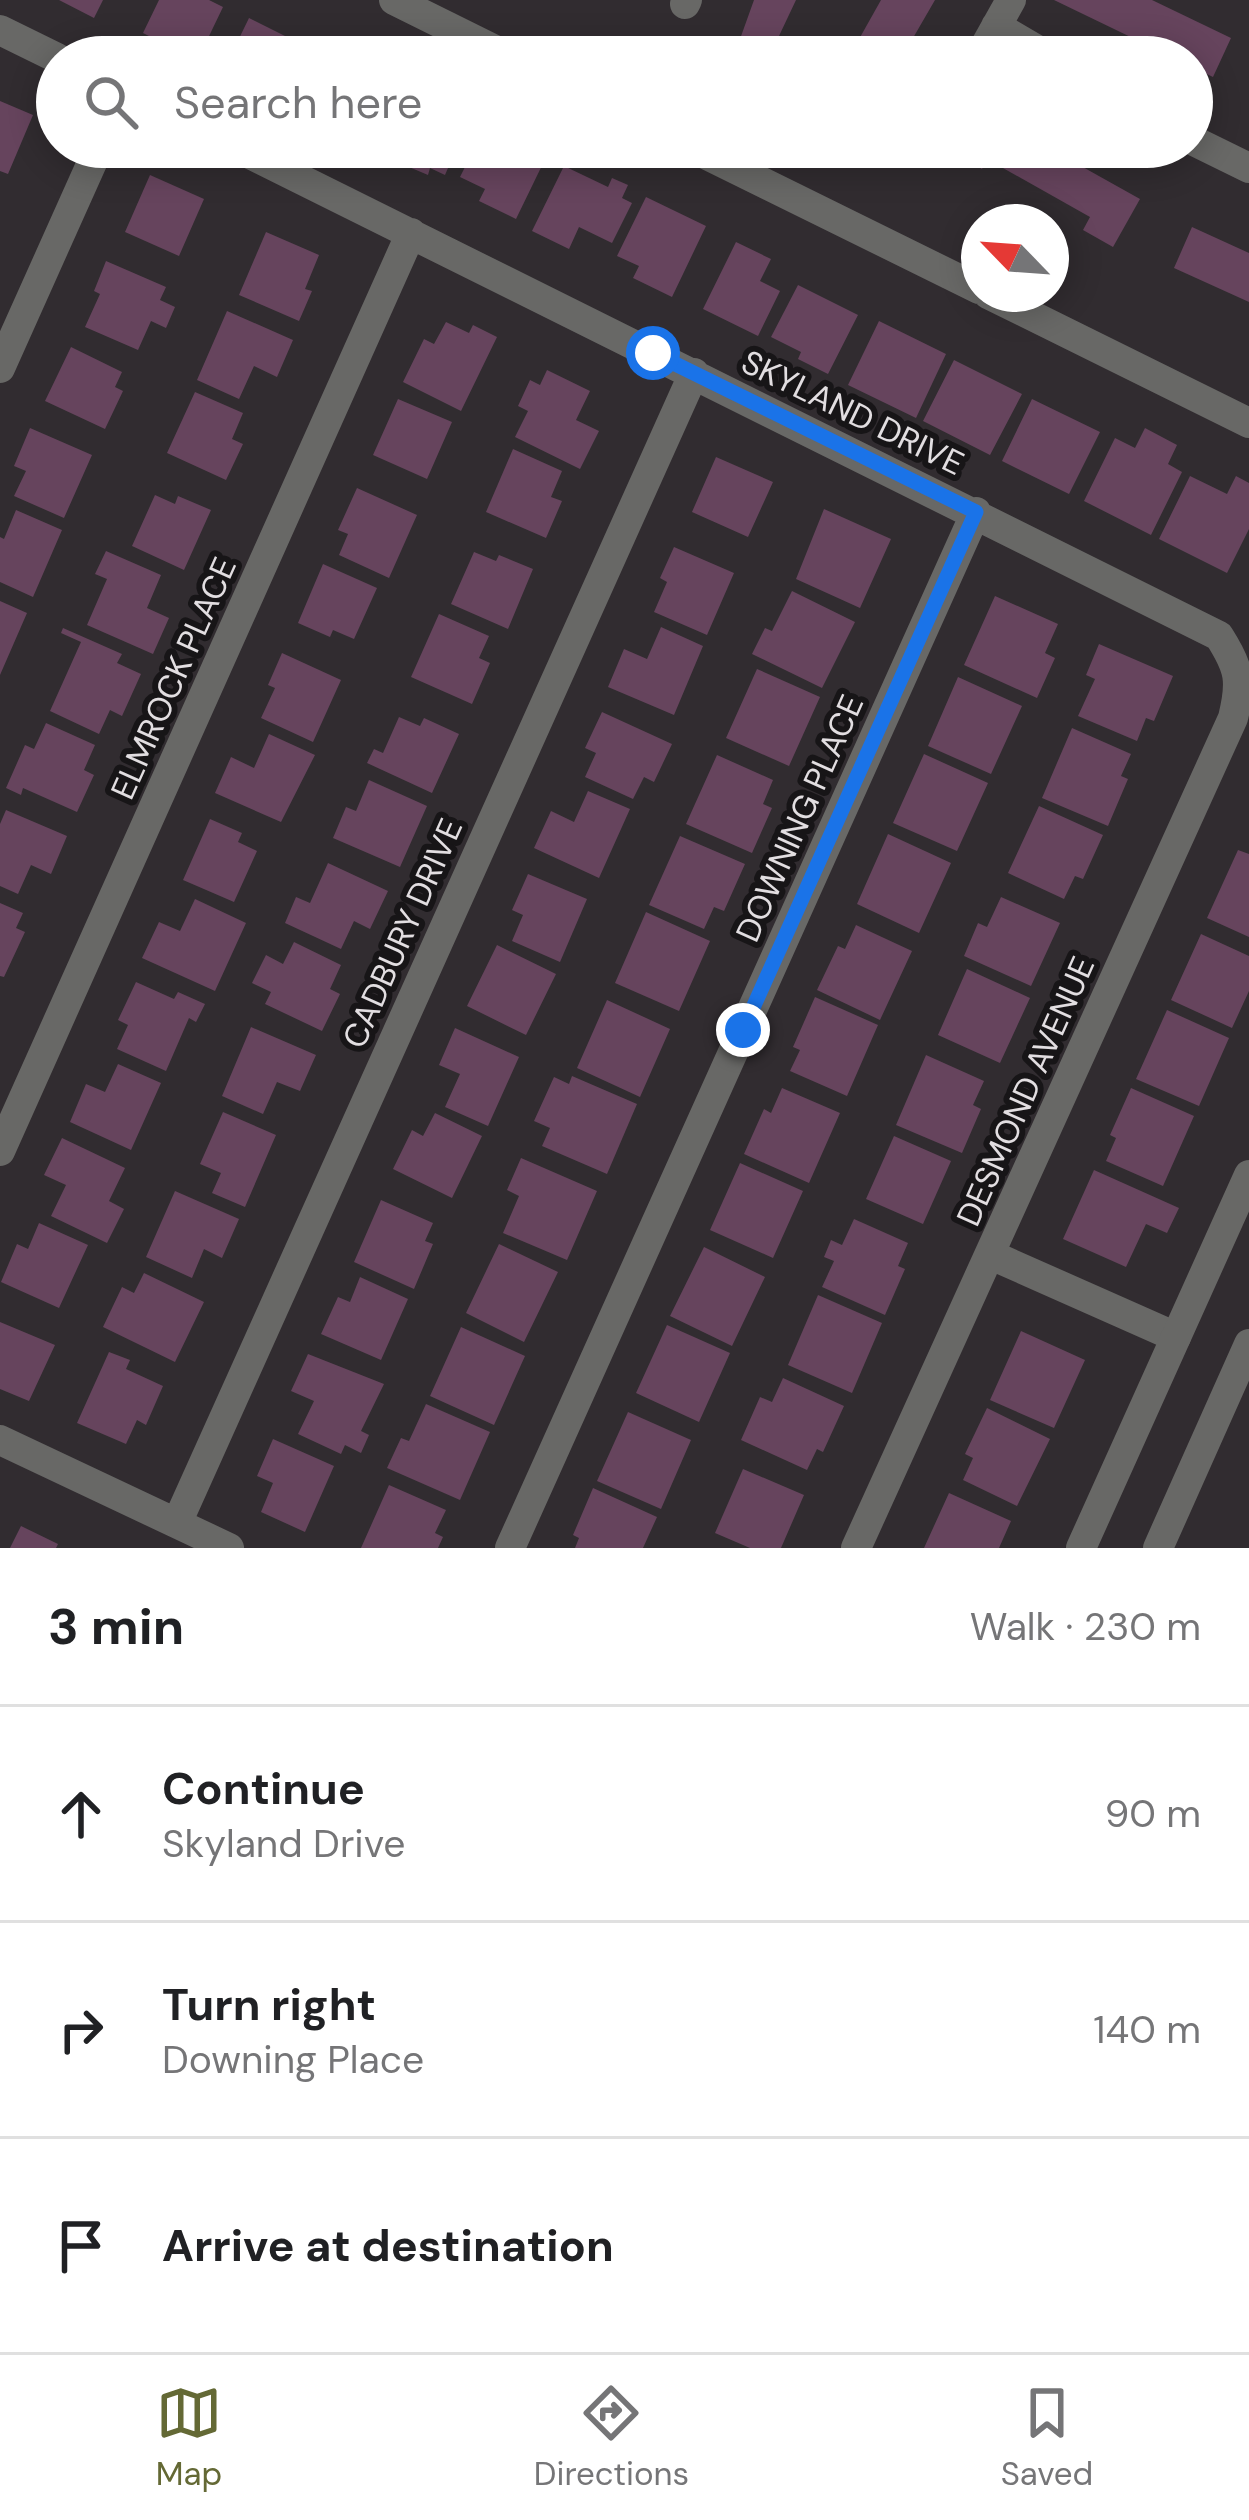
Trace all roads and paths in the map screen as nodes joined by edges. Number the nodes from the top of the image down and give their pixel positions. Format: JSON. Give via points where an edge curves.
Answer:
{"nodes":[{"id":1,"x":394,"y":0,"type":"edge"},
{"id":2,"x":1004,"y":13,"type":"edge"},
{"id":3,"x":0,"y":30,"type":"edge"},
{"id":4,"x":467,"y":36,"type":"edge"},
{"id":5,"x":1028,"y":36,"type":"edge"},
{"id":6,"x":36,"y":48,"type":"edge"},
{"id":7,"x":1213,"y":150,"type":"edge"},
{"id":8,"x":90,"y":168,"type":"edge"},
{"id":9,"x":279,"y":168,"type":"edge"},
{"id":10,"x":733,"y":168,"type":"edge"},
{"id":11,"x":1249,"y":168,"type":"edge"},
{"id":12,"x":411,"y":233,"type":"junction"},
{"id":13,"x":961,"y":281,"type":"edge"},
{"id":14,"x":1024,"y":312,"type":"edge"},
{"id":15,"x":0,"y":368,"type":"edge"},
{"id":16,"x":694,"y":373,"type":"junction"},
{"id":17,"x":1249,"y":423,"type":"edge"},
{"id":18,"x":976,"y":512,"type":"junction"},
{"id":19,"x":1234,"y":659,"type":"joint"},
{"id":20,"x":0,"y":1151,"type":"edge"},
{"id":21,"x":1249,"y":1175,"type":"edge"},
{"id":22,"x":991,"y":1255,"type":"junction"},
{"id":23,"x":1176,"y":1337,"type":"junction"},
{"id":24,"x":1247,"y":1355,"type":"edge"},
{"id":25,"x":0,"y":1439,"type":"edge"},
{"id":26,"x":177,"y":1523,"type":"junction"},
{"id":27,"x":229,"y":1548,"type":"edge"},
{"id":28,"x":510,"y":1548,"type":"edge"},
{"id":29,"x":856,"y":1548,"type":"edge"},
{"id":30,"x":1081,"y":1548,"type":"edge"},
{"id":31,"x":1158,"y":1548,"type":"edge"}],
"edges":[{"from":1,"to":4,"type":"street"},
{"from":2,"to":5,"type":"street"},
{"from":3,"to":6,"type":"street"},
{"from":7,"to":11,"type":"street"},
{"from":8,"to":15,"type":"street"},
{"from":9,"to":12,"type":"street","name":"SKYLAND DRIVE"},
{"from":10,"to":13,"type":"street"},
{"from":12,"to":16,"type":"street","name":"SKYLAND DRIVE"},
{"from":12,"to":20,"type":"street","name":"ELMROCK PLACE"},
{"from":14,"to":17,"type":"street"},
{"from":16,"to":18,"type":"street","name":"SKYLAND DRIVE"},
{"from":16,"to":26,"type":"street","name":"CADBURY DRIVE"},
{"from":18,"to":19,"type":"street","name":"SKYLAND DRIVE","via":[[1219,636]]},
{"from":18,"to":28,"type":"street","name":"DOWNING PLACE"},
{"from":19,"to":22,"type":"street","name":"DESMOND AVENUE","via":[[1240,686],[1233,718]]},
{"from":21,"to":23,"type":"street"},
{"from":22,"to":23,"type":"street"},
{"from":22,"to":29,"type":"street","name":"DESMOND AVENUE"},
{"from":23,"to":30,"type":"street"},
{"from":24,"to":31,"type":"street"},
{"from":25,"to":26,"type":"street"},
{"from":26,"to":27,"type":"street"}]}
